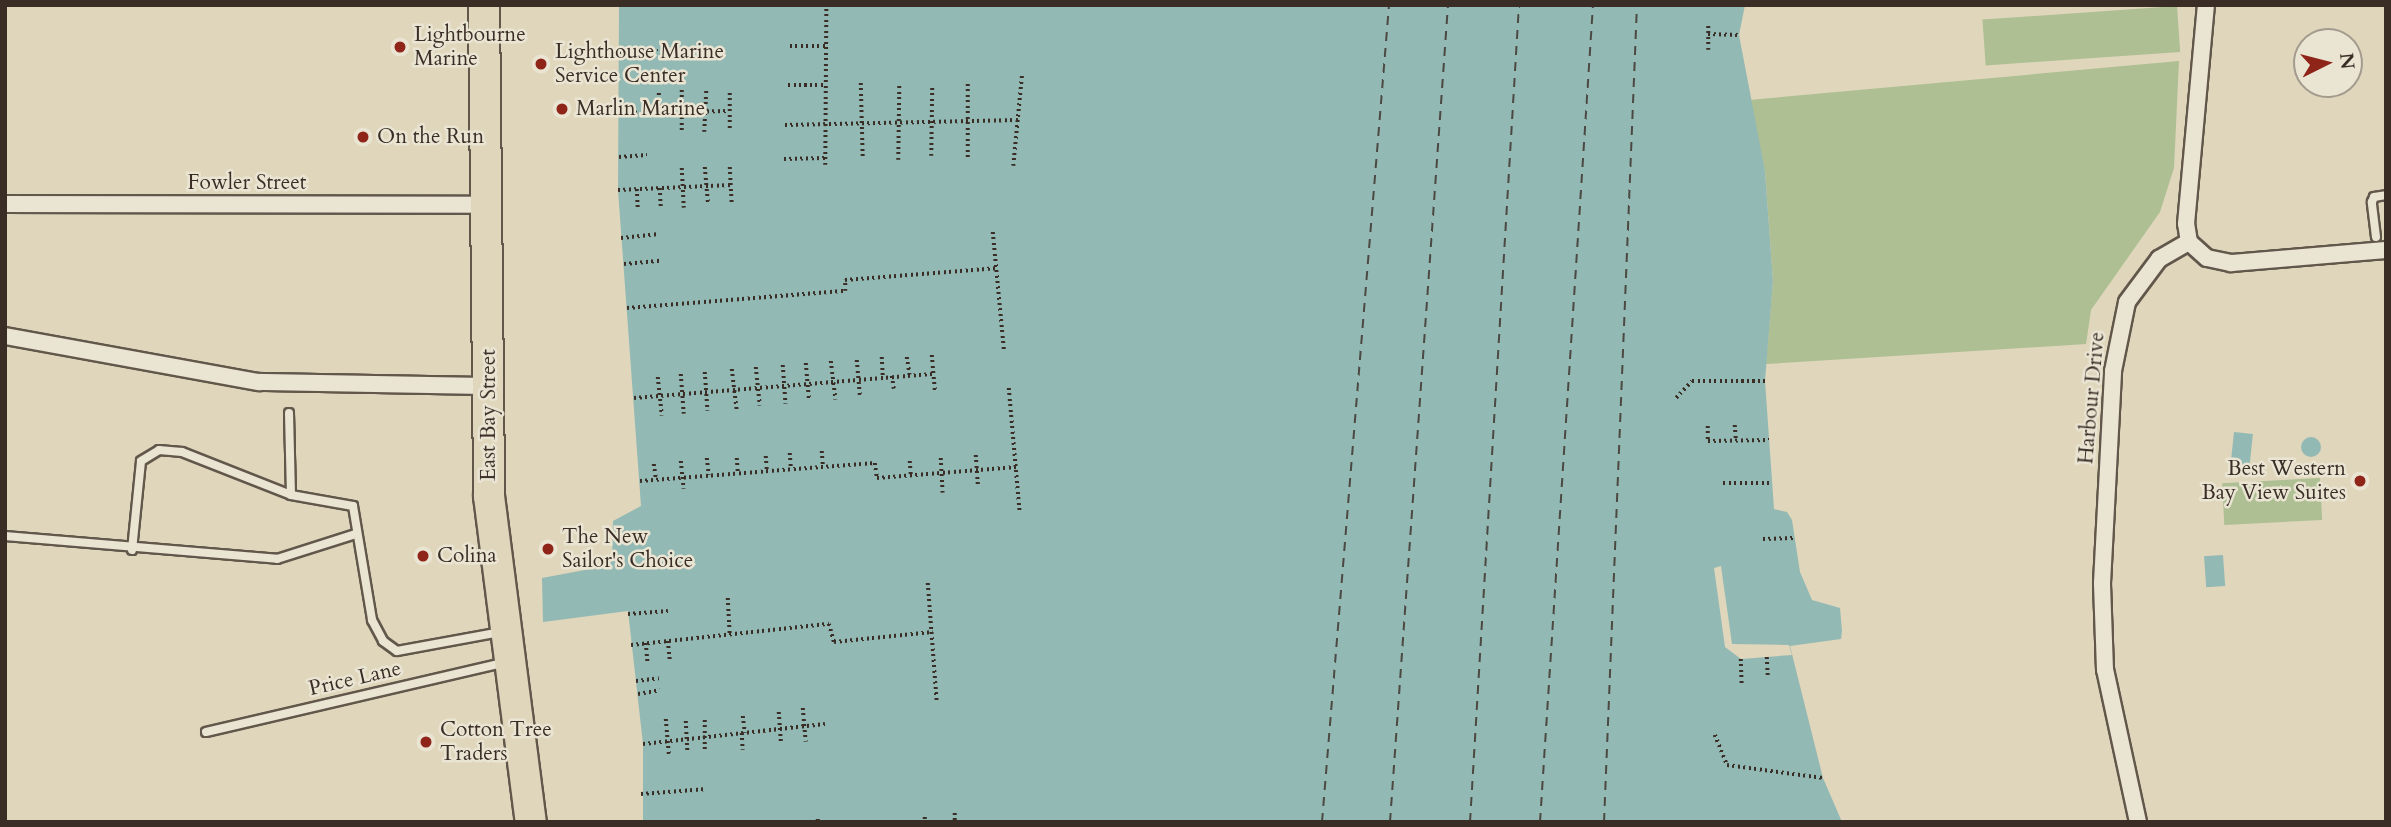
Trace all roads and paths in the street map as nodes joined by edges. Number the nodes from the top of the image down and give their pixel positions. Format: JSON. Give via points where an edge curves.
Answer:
{"nodes":[{"id":1,"x":484,"y":5,"type":"edge"},
{"id":2,"x":826,"y":5,"type":"edge"},
{"id":3,"x":2206,"y":5,"type":"edge"},
{"id":4,"x":1708,"y":26,"type":"dead end"},
{"id":5,"x":1708,"y":34,"type":"junction"},
{"id":6,"x":1739,"y":35,"type":"dead end"},
{"id":7,"x":789,"y":46,"type":"dead end"},
{"id":8,"x":826,"y":46,"type":"junction"},
{"id":9,"x":1708,"y":50,"type":"dead end"},
{"id":10,"x":658,"y":51,"type":"dead end"},
{"id":11,"x":619,"y":52,"type":"dead end"},
{"id":12,"x":1022,"y":73,"type":"dead end"},
{"id":13,"x":861,"y":83,"type":"dead end"},
{"id":14,"x":968,"y":84,"type":"dead end"},
{"id":15,"x":788,"y":85,"type":"dead end"},
{"id":16,"x":826,"y":85,"type":"junction"},
{"id":17,"x":899,"y":85,"type":"dead end"},
{"id":18,"x":932,"y":86,"type":"dead end"},
{"id":19,"x":682,"y":90,"type":"dead end"},
{"id":20,"x":706,"y":92,"type":"dead end"},
{"id":21,"x":659,"y":93,"type":"dead end"},
{"id":22,"x":730,"y":93,"type":"dead end"},
{"id":23,"x":683,"y":111,"type":"junction"},
{"id":24,"x":706,"y":111,"type":"junction"},
{"id":25,"x":729,"y":111,"type":"junction"},
{"id":26,"x":660,"y":112,"type":"junction"},
{"id":27,"x":619,"y":113,"type":"dead end"},
{"id":28,"x":931,"y":120,"type":"junction"},
{"id":29,"x":1018,"y":120,"type":"junction"},
{"id":30,"x":862,"y":121,"type":"junction"},
{"id":31,"x":899,"y":121,"type":"junction"},
{"id":32,"x":967,"y":121,"type":"junction"},
{"id":33,"x":825,"y":123,"type":"junction"},
{"id":34,"x":785,"y":125,"type":"dead end"},
{"id":35,"x":730,"y":130,"type":"dead end"},
{"id":36,"x":682,"y":131,"type":"dead end"},
{"id":37,"x":704,"y":132,"type":"dead end"},
{"id":38,"x":646,"y":155,"type":"dead end"},
{"id":39,"x":931,"y":156,"type":"dead end"},
{"id":40,"x":619,"y":157,"type":"dead end"},
{"id":41,"x":825,"y":158,"type":"junction"},
{"id":42,"x":968,"y":158,"type":"dead end"},
{"id":43,"x":784,"y":159,"type":"dead end"},
{"id":44,"x":863,"y":159,"type":"dead end"},
{"id":45,"x":898,"y":160,"type":"dead end"},
{"id":46,"x":825,"y":165,"type":"dead end"},
{"id":47,"x":1013,"y":166,"type":"dead end"},
{"id":48,"x":705,"y":167,"type":"dead end"},
{"id":49,"x":730,"y":167,"type":"dead end"},
{"id":50,"x":682,"y":168,"type":"dead end"},
{"id":51,"x":731,"y":185,"type":"junction"},
{"id":52,"x":707,"y":186,"type":"junction"},
{"id":53,"x":682,"y":187,"type":"junction"},
{"id":54,"x":660,"y":188,"type":"junction"},
{"id":55,"x":637,"y":189,"type":"junction"},
{"id":56,"x":618,"y":190,"type":"dead end"},
{"id":57,"x":2386,"y":195,"type":"edge"},
{"id":58,"x":5,"y":204,"type":"edge"},
{"id":59,"x":488,"y":205,"type":"junction"},
{"id":60,"x":708,"y":205,"type":"dead end"},
{"id":61,"x":732,"y":205,"type":"dead end"},
{"id":62,"x":661,"y":208,"type":"dead end"},
{"id":63,"x":684,"y":208,"type":"dead end"},
{"id":64,"x":638,"y":211,"type":"dead end"},
{"id":65,"x":993,"y":232,"type":"dead end"},
{"id":66,"x":659,"y":234,"type":"dead end"},
{"id":67,"x":621,"y":238,"type":"dead end"},
{"id":68,"x":2189,"y":242,"type":"junction"},
{"id":69,"x":2381,"y":244,"type":"edge"},
{"id":70,"x":660,"y":261,"type":"dead end"},
{"id":71,"x":624,"y":264,"type":"dead end"},
{"id":72,"x":996,"y":268,"type":"junction"},
{"id":73,"x":627,"y":308,"type":"dead end"},
{"id":74,"x":5,"y":336,"type":"edge"},
{"id":75,"x":1004,"y":349,"type":"dead end"},
{"id":76,"x":932,"y":355,"type":"dead end"},
{"id":77,"x":882,"y":357,"type":"dead end"},
{"id":78,"x":907,"y":357,"type":"dead end"},
{"id":79,"x":857,"y":360,"type":"dead end"},
{"id":80,"x":831,"y":361,"type":"dead end"},
{"id":81,"x":806,"y":363,"type":"dead end"},
{"id":82,"x":783,"y":365,"type":"dead end"},
{"id":83,"x":756,"y":367,"type":"dead end"},
{"id":84,"x":732,"y":369,"type":"dead end"},
{"id":85,"x":705,"y":372,"type":"dead end"},
{"id":86,"x":681,"y":374,"type":"dead end"},
{"id":87,"x":932,"y":374,"type":"junction"},
{"id":88,"x":910,"y":375,"type":"junction"},
{"id":89,"x":659,"y":376,"type":"dead end"},
{"id":90,"x":883,"y":376,"type":"junction"},
{"id":91,"x":892,"y":376,"type":"junction"},
{"id":92,"x":859,"y":379,"type":"junction"},
{"id":93,"x":834,"y":381,"type":"junction"},
{"id":94,"x":1765,"y":381,"type":"dead end"},
{"id":95,"x":808,"y":383,"type":"junction"},
{"id":96,"x":784,"y":385,"type":"junction"},
{"id":97,"x":490,"y":386,"type":"junction"},
{"id":98,"x":758,"y":387,"type":"junction"},
{"id":99,"x":1009,"y":388,"type":"dead end"},
{"id":100,"x":894,"y":389,"type":"dead end"},
{"id":101,"x":734,"y":390,"type":"junction"},
{"id":102,"x":706,"y":392,"type":"junction"},
{"id":103,"x":934,"y":392,"type":"dead end"},
{"id":104,"x":682,"y":394,"type":"junction"},
{"id":105,"x":660,"y":396,"type":"junction"},
{"id":106,"x":634,"y":398,"type":"dead end"},
{"id":107,"x":860,"y":398,"type":"dead end"},
{"id":108,"x":1676,"y":398,"type":"dead end"},
{"id":109,"x":836,"y":400,"type":"dead end"},
{"id":110,"x":809,"y":401,"type":"dead end"},
{"id":111,"x":786,"y":404,"type":"dead end"},
{"id":112,"x":760,"y":406,"type":"dead end"},
{"id":113,"x":708,"y":411,"type":"dead end"},
{"id":114,"x":737,"y":411,"type":"dead end"},
{"id":115,"x":289,"y":413,"type":"dead end"},
{"id":116,"x":684,"y":414,"type":"dead end"},
{"id":117,"x":662,"y":416,"type":"dead end"},
{"id":118,"x":1708,"y":425,"type":"dead end"},
{"id":119,"x":1735,"y":425,"type":"dead end"},
{"id":120,"x":1736,"y":440,"type":"junction"},
{"id":121,"x":1769,"y":440,"type":"dead end"},
{"id":122,"x":822,"y":450,"type":"dead end"},
{"id":123,"x":790,"y":453,"type":"dead end"},
{"id":124,"x":975,"y":455,"type":"dead end"},
{"id":125,"x":766,"y":456,"type":"dead end"},
{"id":126,"x":707,"y":458,"type":"dead end"},
{"id":127,"x":737,"y":458,"type":"dead end"},
{"id":128,"x":941,"y":458,"type":"dead end"},
{"id":129,"x":681,"y":461,"type":"dead end"},
{"id":130,"x":910,"y":461,"type":"dead end"},
{"id":131,"x":654,"y":464,"type":"dead end"},
{"id":132,"x":823,"y":467,"type":"junction"},
{"id":133,"x":1017,"y":467,"type":"junction"},
{"id":134,"x":791,"y":469,"type":"junction"},
{"id":135,"x":977,"y":470,"type":"junction"},
{"id":136,"x":767,"y":471,"type":"junction"},
{"id":137,"x":738,"y":473,"type":"junction"},
{"id":138,"x":942,"y":473,"type":"junction"},
{"id":139,"x":709,"y":475,"type":"junction"},
{"id":140,"x":911,"y":475,"type":"junction"},
{"id":141,"x":682,"y":477,"type":"junction"},
{"id":142,"x":656,"y":479,"type":"junction"},
{"id":143,"x":640,"y":481,"type":"dead end"},
{"id":144,"x":1723,"y":483,"type":"dead end"},
{"id":145,"x":1772,"y":483,"type":"dead end"},
{"id":146,"x":978,"y":487,"type":"dead end"},
{"id":147,"x":684,"y":489,"type":"dead end"},
{"id":148,"x":943,"y":493,"type":"dead end"},
{"id":149,"x":291,"y":495,"type":"junction"},
{"id":150,"x":1020,"y":514,"type":"dead end"},
{"id":151,"x":356,"y":534,"type":"junction"},
{"id":152,"x":5,"y":536,"type":"edge"},
{"id":153,"x":1793,"y":538,"type":"dead end"},
{"id":154,"x":1763,"y":539,"type":"dead end"},
{"id":155,"x":132,"y":550,"type":"junction"},
{"id":156,"x":928,"y":583,"type":"dead end"},
{"id":157,"x":728,"y":598,"type":"dead end"},
{"id":158,"x":668,"y":611,"type":"dead end"},
{"id":159,"x":628,"y":614,"type":"dead end"},
{"id":160,"x":506,"y":631,"type":"junction"},
{"id":161,"x":932,"y":632,"type":"junction"},
{"id":162,"x":730,"y":634,"type":"junction"},
{"id":163,"x":668,"y":641,"type":"junction"},
{"id":164,"x":646,"y":643,"type":"junction"},
{"id":165,"x":631,"y":645,"type":"dead end"},
{"id":166,"x":1767,"y":657,"type":"dead end"},
{"id":167,"x":1741,"y":659,"type":"dead end"},
{"id":168,"x":670,"y":660,"type":"dead end"},
{"id":169,"x":511,"y":661,"type":"junction"},
{"id":170,"x":648,"y":664,"type":"dead end"},
{"id":171,"x":659,"y":678,"type":"dead end"},
{"id":172,"x":1768,"y":678,"type":"dead end"},
{"id":173,"x":636,"y":681,"type":"dead end"},
{"id":174,"x":1742,"y":685,"type":"dead end"},
{"id":175,"x":660,"y":690,"type":"dead end"},
{"id":176,"x":638,"y":694,"type":"dead end"},
{"id":177,"x":937,"y":702,"type":"dead end"},
{"id":178,"x":803,"y":708,"type":"dead end"},
{"id":179,"x":779,"y":712,"type":"dead end"},
{"id":180,"x":743,"y":716,"type":"dead end"},
{"id":181,"x":666,"y":719,"type":"dead end"},
{"id":182,"x":705,"y":720,"type":"dead end"},
{"id":183,"x":686,"y":721,"type":"dead end"},
{"id":184,"x":825,"y":724,"type":"dead end"},
{"id":185,"x":805,"y":726,"type":"junction"},
{"id":186,"x":780,"y":729,"type":"junction"},
{"id":187,"x":206,"y":732,"type":"dead end"},
{"id":188,"x":744,"y":733,"type":"junction"},
{"id":189,"x":1716,"y":735,"type":"dead end"},
{"id":190,"x":705,"y":737,"type":"junction"},
{"id":191,"x":687,"y":739,"type":"junction"},
{"id":192,"x":668,"y":741,"type":"junction"},
{"id":193,"x":806,"y":742,"type":"dead end"},
{"id":194,"x":643,"y":744,"type":"dead end"},
{"id":195,"x":781,"y":744,"type":"dead end"},
{"id":196,"x":743,"y":750,"type":"dead end"},
{"id":197,"x":705,"y":753,"type":"dead end"},
{"id":198,"x":688,"y":754,"type":"dead end"},
{"id":199,"x":669,"y":757,"type":"dead end"},
{"id":200,"x":1823,"y":778,"type":"dead end"},
{"id":201,"x":707,"y":789,"type":"dead end"},
{"id":202,"x":641,"y":794,"type":"dead end"},
{"id":203,"x":955,"y":813,"type":"dead end"},
{"id":204,"x":531,"y":822,"type":"edge"},
{"id":205,"x":956,"y":822,"type":"edge"},
{"id":206,"x":2138,"y":822,"type":"edge"}],
"edges":[{"from":1,"to":59,"type":"highway","name":"East Bay Street"},
{"from":2,"to":8,"type":"path"},
{"from":3,"to":68,"type":"street","via":[[2186,224]]},
{"from":4,"to":5,"type":"path"},
{"from":5,"to":6,"type":"path"},
{"from":5,"to":9,"type":"path"},
{"from":7,"to":8,"type":"path"},
{"from":8,"to":16,"type":"path"},
{"from":10,"to":11,"type":"path"},
{"from":12,"to":29,"type":"path"},
{"from":13,"to":30,"type":"path"},
{"from":14,"to":32,"type":"path"},
{"from":15,"to":16,"type":"path"},
{"from":16,"to":33,"type":"path"},
{"from":17,"to":31,"type":"path"},
{"from":18,"to":28,"type":"path"},
{"from":19,"to":23,"type":"path"},
{"from":20,"to":24,"type":"path"},
{"from":21,"to":26,"type":"path"},
{"from":22,"to":25,"type":"path"},
{"from":23,"to":24,"type":"path"},
{"from":23,"to":26,"type":"path"},
{"from":23,"to":36,"type":"path"},
{"from":24,"to":25,"type":"path"},
{"from":24,"to":37,"type":"path"},
{"from":25,"to":35,"type":"path"},
{"from":26,"to":27,"type":"path"},
{"from":28,"to":31,"type":"path"},
{"from":28,"to":32,"type":"path"},
{"from":28,"to":39,"type":"path"},
{"from":29,"to":32,"type":"path"},
{"from":29,"to":47,"type":"path"},
{"from":30,"to":31,"type":"path"},
{"from":30,"to":33,"type":"path"},
{"from":30,"to":44,"type":"path"},
{"from":31,"to":45,"type":"path"},
{"from":32,"to":42,"type":"path"},
{"from":33,"to":34,"type":"path"},
{"from":33,"to":41,"type":"path"},
{"from":38,"to":40,"type":"path"},
{"from":41,"to":43,"type":"path"},
{"from":41,"to":46,"type":"path"},
{"from":48,"to":52,"type":"path"},
{"from":49,"to":51,"type":"path"},
{"from":50,"to":53,"type":"path"},
{"from":51,"to":52,"type":"path"},
{"from":51,"to":61,"type":"path"},
{"from":52,"to":53,"type":"path"},
{"from":52,"to":60,"type":"path"},
{"from":53,"to":54,"type":"path"},
{"from":53,"to":63,"type":"path"},
{"from":54,"to":55,"type":"path"},
{"from":54,"to":62,"type":"path"},
{"from":55,"to":56,"type":"path"},
{"from":55,"to":64,"type":"path"},
{"from":57,"to":69,"type":"lane","via":[[2372,202]]},
{"from":58,"to":59,"type":"street","name":"Fowler Street"},
{"from":59,"to":97,"type":"highway","name":"East Bay Street"},
{"from":65,"to":72,"type":"path"},
{"from":66,"to":67,"type":"path"},
{"from":68,"to":69,"type":"street","via":[[2207,258],[2231,263]]},
{"from":68,"to":206,"type":"street","name":"Harbour Drive","via":[[2159,259],[2127,302],[2112,383],[2102,583],[2105,670]]},
{"from":70,"to":71,"type":"path"},
{"from":72,"to":73,"type":"path","via":[[845,280],[845,290]]},
{"from":72,"to":75,"type":"path"},
{"from":74,"to":97,"type":"street","via":[[259,382]]},
{"from":76,"to":87,"type":"path"},
{"from":77,"to":90,"type":"path"},
{"from":78,"to":88,"type":"path"},
{"from":79,"to":92,"type":"path"},
{"from":80,"to":93,"type":"path"},
{"from":81,"to":95,"type":"path"},
{"from":82,"to":96,"type":"path"},
{"from":83,"to":98,"type":"path"},
{"from":84,"to":101,"type":"path"},
{"from":85,"to":102,"type":"path"},
{"from":86,"to":104,"type":"path"},
{"from":87,"to":88,"type":"path"},
{"from":87,"to":103,"type":"path"},
{"from":88,"to":91,"type":"path"},
{"from":89,"to":105,"type":"path"},
{"from":90,"to":91,"type":"path"},
{"from":90,"to":92,"type":"path"},
{"from":91,"to":100,"type":"path"},
{"from":92,"to":93,"type":"path"},
{"from":92,"to":107,"type":"path"},
{"from":93,"to":95,"type":"path"},
{"from":93,"to":109,"type":"path"},
{"from":94,"to":108,"type":"path","via":[[1692,381]]},
{"from":95,"to":96,"type":"path"},
{"from":95,"to":110,"type":"path"},
{"from":96,"to":98,"type":"path"},
{"from":96,"to":111,"type":"path"},
{"from":97,"to":160,"type":"highway","name":"East Bay Street","via":[[489,496]]},
{"from":98,"to":101,"type":"path"},
{"from":98,"to":112,"type":"path"},
{"from":99,"to":133,"type":"path"},
{"from":101,"to":102,"type":"path"},
{"from":101,"to":114,"type":"path"},
{"from":102,"to":104,"type":"path"},
{"from":102,"to":113,"type":"path"},
{"from":104,"to":105,"type":"path"},
{"from":104,"to":116,"type":"path"},
{"from":105,"to":106,"type":"path"},
{"from":105,"to":117,"type":"path"},
{"from":115,"to":149,"type":"lane"},
{"from":118,"to":120,"type":"path","via":[[1708,441]]},
{"from":119,"to":120,"type":"path"},
{"from":120,"to":121,"type":"path"},
{"from":122,"to":132,"type":"path"},
{"from":123,"to":134,"type":"path"},
{"from":124,"to":135,"type":"path"},
{"from":125,"to":136,"type":"path"},
{"from":126,"to":139,"type":"path"},
{"from":127,"to":137,"type":"path"},
{"from":128,"to":138,"type":"path"},
{"from":129,"to":141,"type":"path"},
{"from":130,"to":140,"type":"path"},
{"from":131,"to":142,"type":"path"},
{"from":132,"to":134,"type":"path"},
{"from":132,"to":140,"type":"path","via":[[875,463],[877,478]]},
{"from":133,"to":135,"type":"path"},
{"from":133,"to":150,"type":"path"},
{"from":134,"to":136,"type":"path"},
{"from":135,"to":138,"type":"path"},
{"from":135,"to":146,"type":"path"},
{"from":136,"to":137,"type":"path"},
{"from":137,"to":139,"type":"path"},
{"from":138,"to":140,"type":"path"},
{"from":138,"to":148,"type":"path"},
{"from":139,"to":141,"type":"path"},
{"from":141,"to":142,"type":"path"},
{"from":141,"to":147,"type":"path"},
{"from":142,"to":143,"type":"path"},
{"from":144,"to":145,"type":"path"},
{"from":149,"to":151,"type":"lane","via":[[352,506],[357,512]]},
{"from":149,"to":155,"type":"lane","via":[[182,453],[148,453],[141,461]]},
{"from":151,"to":155,"type":"lane","via":[[276,559]]},
{"from":151,"to":160,"type":"lane","via":[[372,620],[383,641],[397,651]]},
{"from":152,"to":155,"type":"lane"},
{"from":153,"to":154,"type":"path"},
{"from":156,"to":161,"type":"path"},
{"from":157,"to":162,"type":"path"},
{"from":158,"to":159,"type":"path"},
{"from":160,"to":169,"type":"highway","name":"East Bay Street"},
{"from":161,"to":162,"type":"path","via":[[834,642],[829,624]]},
{"from":161,"to":177,"type":"path"},
{"from":162,"to":163,"type":"path"},
{"from":163,"to":164,"type":"path"},
{"from":163,"to":168,"type":"path"},
{"from":164,"to":165,"type":"path"},
{"from":164,"to":170,"type":"path"},
{"from":166,"to":172,"type":"path"},
{"from":167,"to":174,"type":"path"},
{"from":169,"to":187,"type":"lane","name":"Price Lane"},
{"from":169,"to":204,"type":"highway","name":"East Bay Street"},
{"from":171,"to":173,"type":"path"},
{"from":175,"to":176,"type":"path"},
{"from":178,"to":185,"type":"path"},
{"from":179,"to":186,"type":"path"},
{"from":180,"to":188,"type":"path"},
{"from":181,"to":192,"type":"path"},
{"from":182,"to":190,"type":"path"},
{"from":183,"to":191,"type":"path"},
{"from":184,"to":185,"type":"path"},
{"from":185,"to":186,"type":"path"},
{"from":185,"to":193,"type":"path"},
{"from":186,"to":188,"type":"path"},
{"from":186,"to":195,"type":"path"},
{"from":188,"to":190,"type":"path"},
{"from":188,"to":196,"type":"path"},
{"from":189,"to":200,"type":"path","via":[[1727,765]]},
{"from":190,"to":191,"type":"path"},
{"from":190,"to":197,"type":"path"},
{"from":191,"to":192,"type":"path"},
{"from":191,"to":198,"type":"path"},
{"from":192,"to":194,"type":"path"},
{"from":192,"to":199,"type":"path"},
{"from":201,"to":202,"type":"path"},
{"from":203,"to":205,"type":"path"}]}
